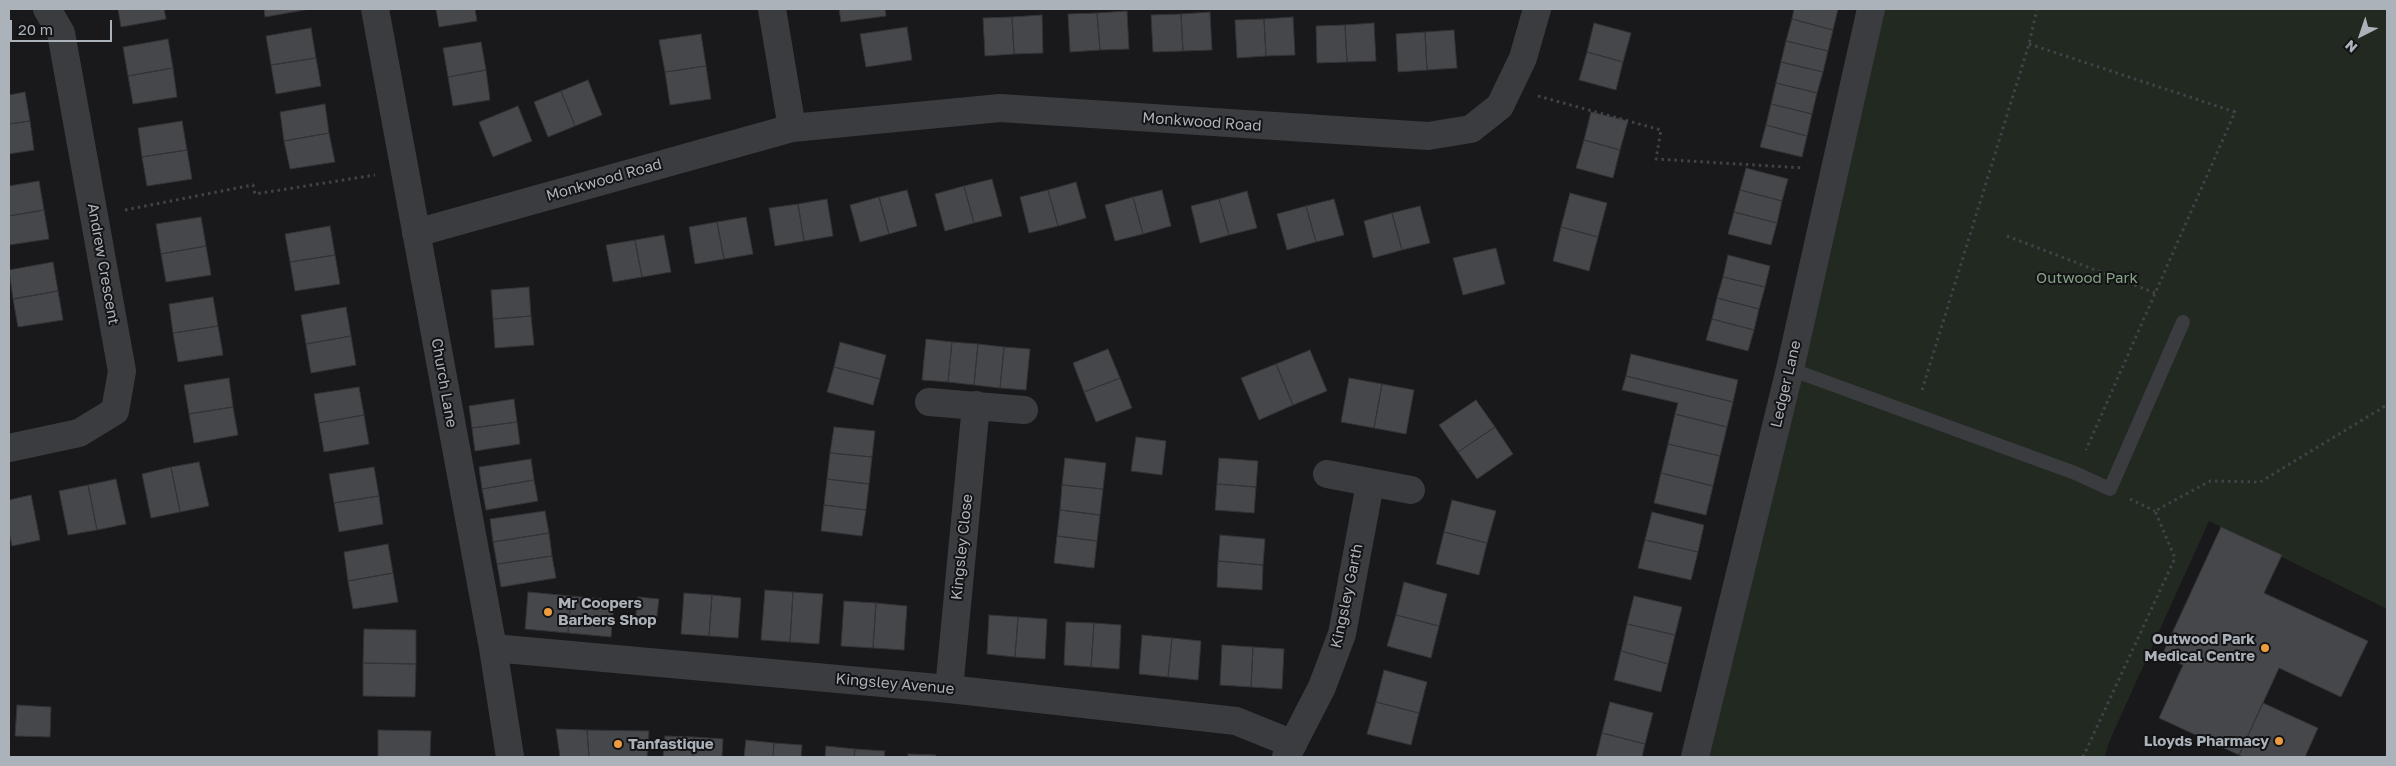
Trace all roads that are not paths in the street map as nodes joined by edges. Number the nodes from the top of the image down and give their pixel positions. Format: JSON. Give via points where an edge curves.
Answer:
{"nodes":[{"id":1,"x":47,"y":9,"type":"edge"},
{"id":2,"x":375,"y":9,"type":"edge"},
{"id":3,"x":772,"y":9,"type":"edge"},
{"id":4,"x":1537,"y":9,"type":"edge"},
{"id":5,"x":1870,"y":9,"type":"edge"},
{"id":6,"x":792,"y":128,"type":"junction"},
{"id":7,"x":416,"y":233,"type":"junction"},
{"id":8,"x":2183,"y":322,"type":"dead end"},
{"id":9,"x":1790,"y":369,"type":"junction"},
{"id":10,"x":929,"y":402,"type":"dead end"},
{"id":11,"x":976,"y":406,"type":"junction"},
{"id":12,"x":1024,"y":410,"type":"dead end"},
{"id":13,"x":9,"y":448,"type":"edge"},
{"id":14,"x":1327,"y":474,"type":"dead end"},
{"id":15,"x":1370,"y":484,"type":"junction"},
{"id":16,"x":1412,"y":490,"type":"dead end"},
{"id":17,"x":493,"y":648,"type":"junction"},
{"id":18,"x":948,"y":689,"type":"junction"},
{"id":19,"x":1289,"y":751,"type":"edge"},
{"id":20,"x":510,"y":757,"type":"edge"},
{"id":21,"x":1694,"y":757,"type":"edge"}],
"edges":[{"from":1,"to":13,"type":"street","name":"Andrew Crescent","via":[[62,32],[122,371],[115,411],[78,434]]},
{"from":2,"to":7,"type":"street","name":"Church Lane"},
{"from":3,"to":6,"type":"street"},
{"from":4,"to":6,"type":"street","name":"Monkwood Road","via":[[1523,58],[1500,106],[1471,129],[1428,136],[1000,108]]},
{"from":5,"to":9,"type":"street","name":"Ledger Lane"},
{"from":6,"to":7,"type":"street","name":"Monkwood Road"},
{"from":7,"to":17,"type":"street","name":"Church Lane"},
{"from":8,"to":9,"type":"lane","via":[[2110,489],[2075,473]]},
{"from":9,"to":21,"type":"street","name":"Ledger Lane"},
{"from":10,"to":11,"type":"street"},
{"from":11,"to":12,"type":"street"},
{"from":11,"to":18,"type":"street","name":"Kingsley Close"},
{"from":14,"to":15,"type":"street"},
{"from":15,"to":16,"type":"street"},
{"from":15,"to":19,"type":"street","name":"Kingsley Garth","via":[[1342,634],[1322,687]]},
{"from":17,"to":18,"type":"street","name":"Kingsley Avenue"},
{"from":17,"to":20,"type":"street","name":"Church Lane"},
{"from":18,"to":19,"type":"street","name":"Kingsley Avenue","via":[[1236,721]]}]}
